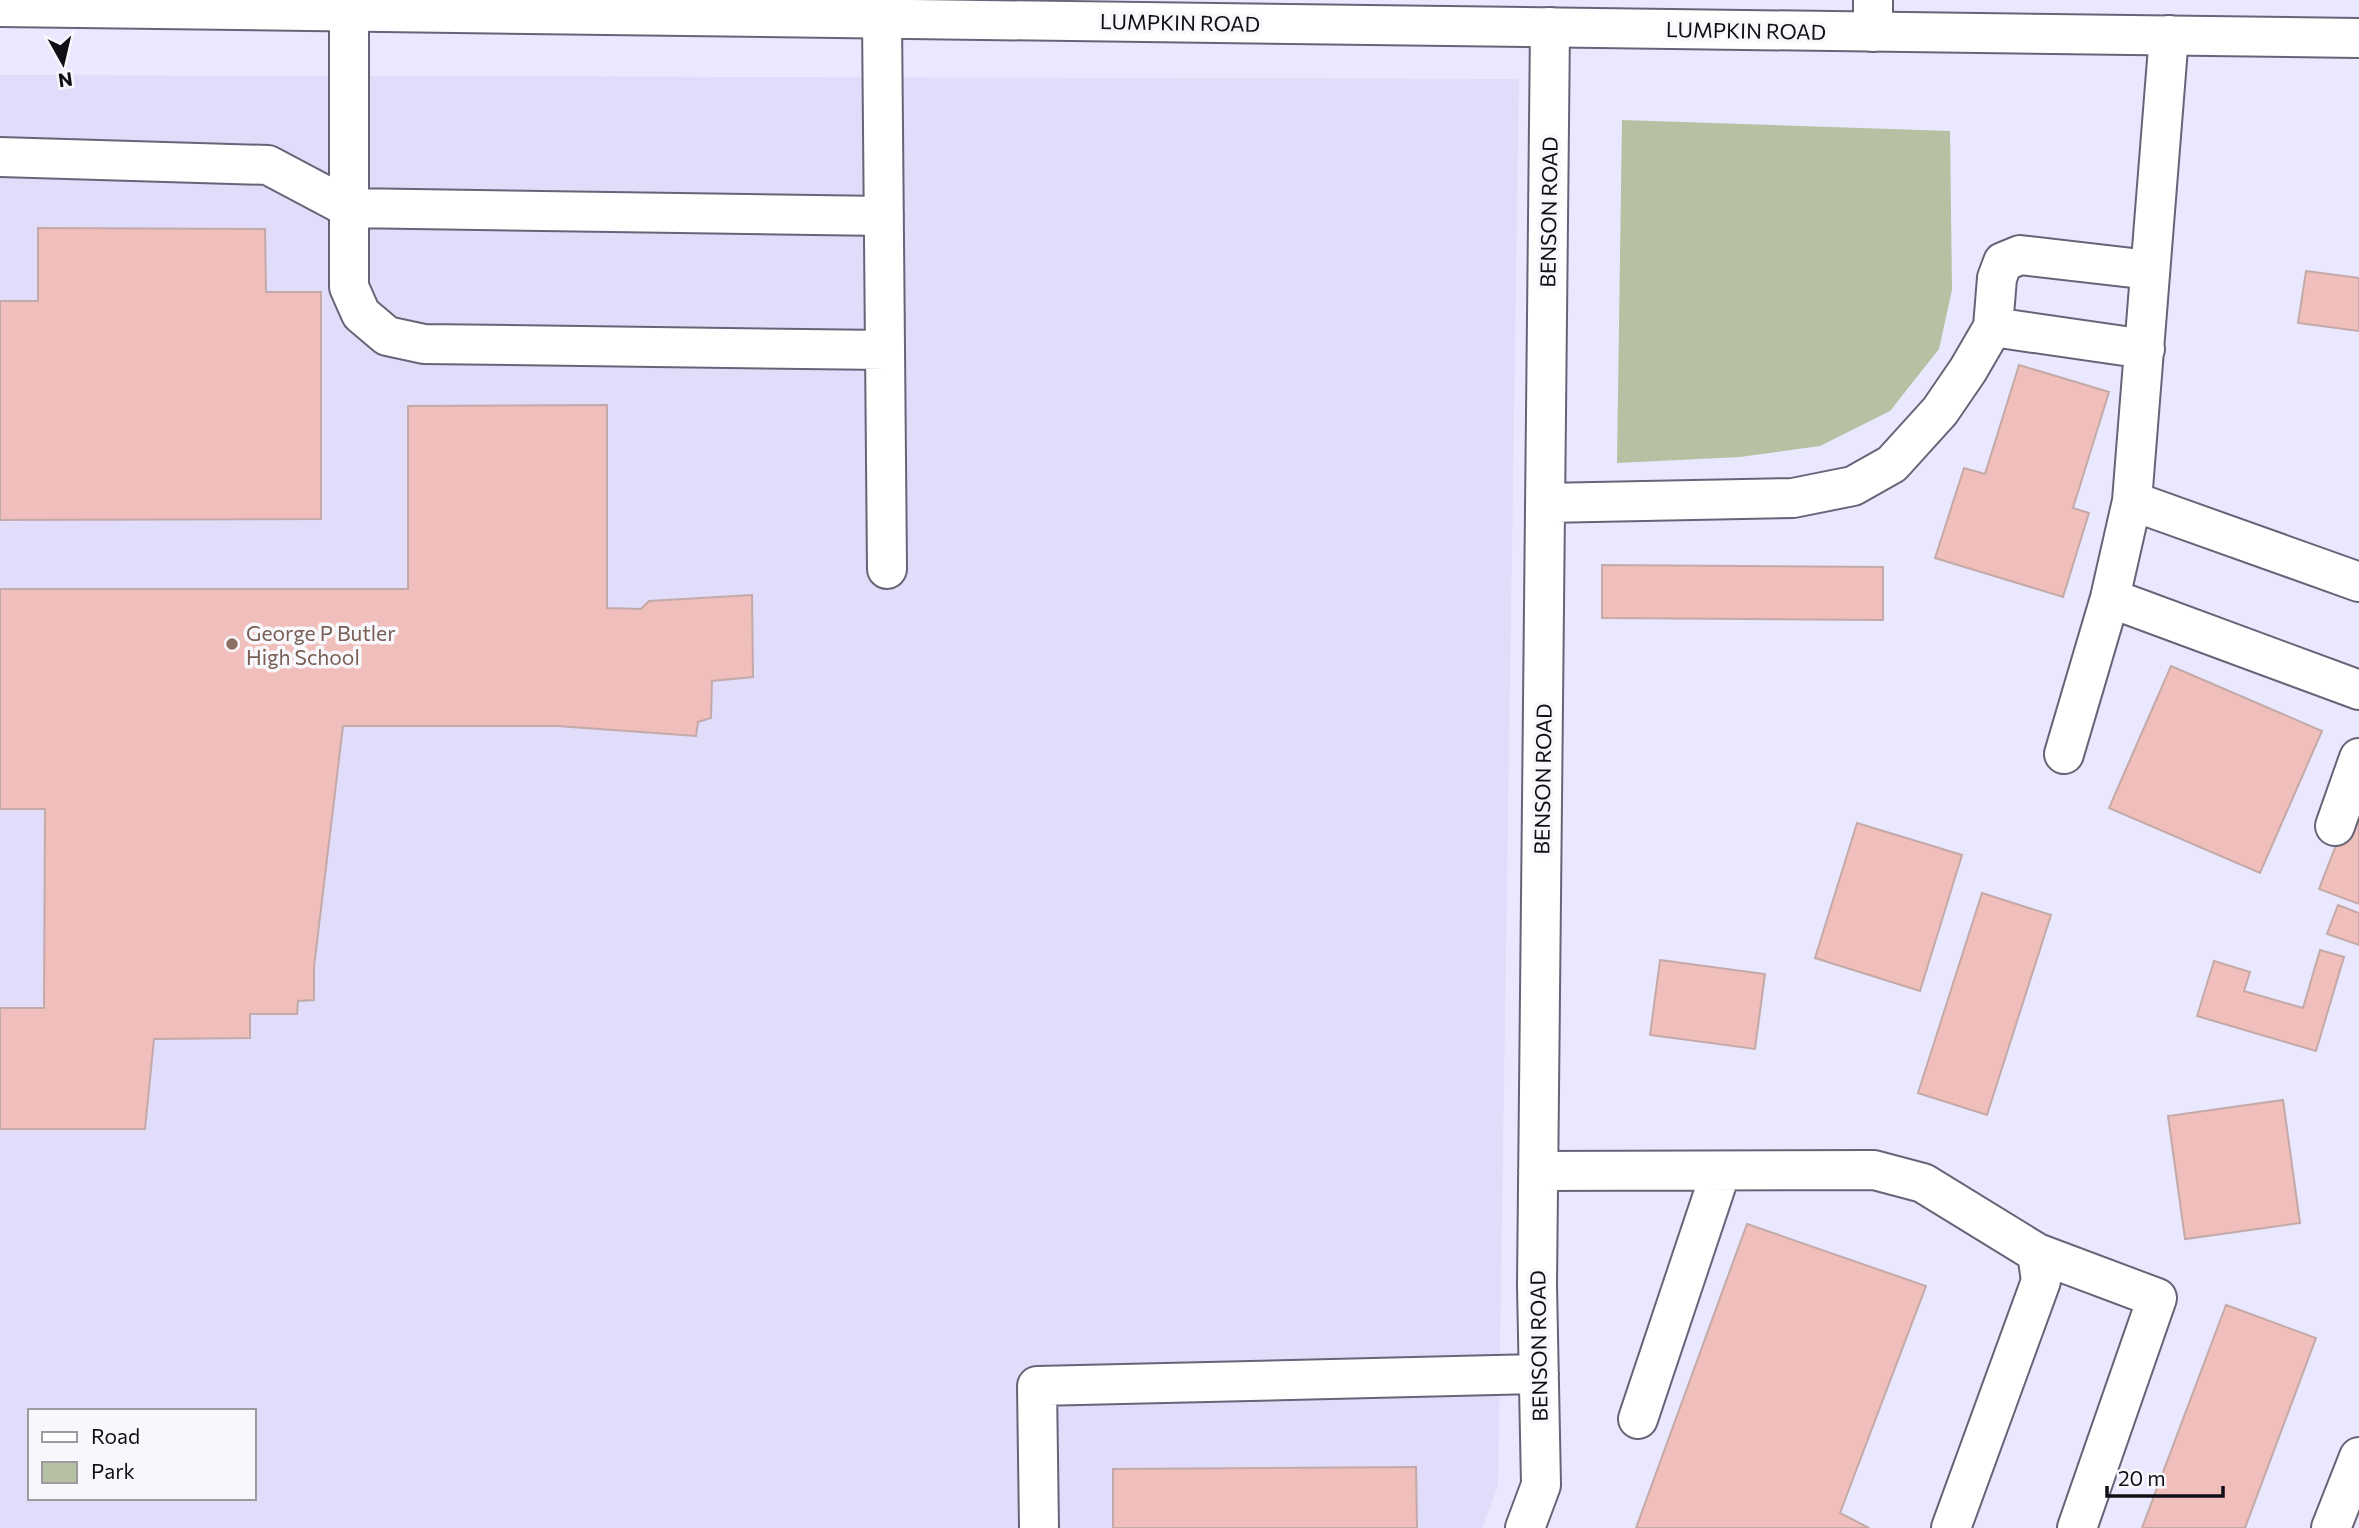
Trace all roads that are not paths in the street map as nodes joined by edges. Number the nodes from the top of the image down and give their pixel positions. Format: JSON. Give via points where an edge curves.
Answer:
{"nodes":[{"id":1,"x":0,"y":7,"type":"edge"},
{"id":2,"x":765,"y":9,"type":"edge"},
{"id":3,"x":349,"y":12,"type":"junction"},
{"id":4,"x":1873,"y":16,"type":"edge"},
{"id":5,"x":882,"y":18,"type":"junction"},
{"id":6,"x":1549,"y":27,"type":"junction"},
{"id":7,"x":2169,"y":36,"type":"junction"},
{"id":8,"x":2359,"y":38,"type":"edge"},
{"id":9,"x":0,"y":158,"type":"edge"},
{"id":10,"x":349,"y":208,"type":"junction"},
{"id":11,"x":884,"y":215,"type":"junction"},
{"id":12,"x":2150,"y":270,"type":"junction"},
{"id":13,"x":1993,"y":327,"type":"junction"},
{"id":14,"x":2145,"y":349,"type":"junction"},
{"id":15,"x":885,"y":350,"type":"junction"},
{"id":16,"x":2132,"y":501,"type":"junction"},
{"id":17,"x":1545,"y":503,"type":"junction"},
{"id":18,"x":887,"y":569,"type":"dead end"},
{"id":19,"x":2359,"y":582,"type":"edge"},
{"id":20,"x":2110,"y":598,"type":"junction"},
{"id":21,"x":2359,"y":691,"type":"edge"},
{"id":22,"x":2064,"y":754,"type":"dead end"},
{"id":23,"x":2359,"y":758,"type":"edge"},
{"id":24,"x":2334,"y":826,"type":"dead end"},
{"id":25,"x":1538,"y":1171,"type":"junction"},
{"id":26,"x":1721,"y":1171,"type":"junction"},
{"id":27,"x":2037,"y":1253,"type":"junction"},
{"id":28,"x":1539,"y":1374,"type":"junction"},
{"id":29,"x":1638,"y":1419,"type":"dead end"},
{"id":30,"x":2359,"y":1457,"type":"edge"},
{"id":31,"x":1039,"y":1528,"type":"edge"},
{"id":32,"x":1525,"y":1528,"type":"edge"},
{"id":33,"x":1951,"y":1528,"type":"edge"},
{"id":34,"x":2077,"y":1528,"type":"edge"},
{"id":35,"x":2331,"y":1528,"type":"edge"}],
"edges":[{"from":1,"to":3,"type":"main road","name":"LUMPKIN ROAD"},
{"from":2,"to":3,"type":"main road","name":"LUMPKIN ROAD"},
{"from":2,"to":5,"type":"main road","name":"LUMPKIN ROAD"},
{"from":3,"to":10,"type":"main road"},
{"from":4,"to":6,"type":"main road","name":"LUMPKIN ROAD"},
{"from":4,"to":7,"type":"main road","name":"LUMPKIN ROAD"},
{"from":5,"to":6,"type":"main road","name":"LUMPKIN ROAD"},
{"from":5,"to":11,"type":"main road"},
{"from":6,"to":17,"type":"main road","name":"BENSON ROAD"},
{"from":7,"to":8,"type":"main road","name":"LUMPKIN ROAD"},
{"from":7,"to":12,"type":"main road"},
{"from":9,"to":10,"type":"main road","via":[[268,164]]},
{"from":10,"to":11,"type":"main road"},
{"from":10,"to":15,"type":"main road","via":[[349,288],[361,314],[387,336],[424,344]]},
{"from":11,"to":15,"type":"main road"},
{"from":12,"to":13,"type":"main road","via":[[2020,255],[2003,262]]},
{"from":12,"to":14,"type":"main road"},
{"from":13,"to":14,"type":"main road"},
{"from":13,"to":17,"type":"main road","via":[[1932,420],[1892,464],[1853,486],[1793,498]]},
{"from":14,"to":16,"type":"main road"},
{"from":15,"to":18,"type":"main road"},
{"from":16,"to":19,"type":"main road"},
{"from":16,"to":20,"type":"main road"},
{"from":17,"to":25,"type":"main road","name":"BENSON ROAD"},
{"from":20,"to":21,"type":"main road"},
{"from":20,"to":22,"type":"main road"},
{"from":23,"to":24,"type":"main road"},
{"from":25,"to":26,"type":"main road"},
{"from":25,"to":28,"type":"main road","name":"BENSON ROAD"},
{"from":26,"to":27,"type":"main road","via":[[1874,1170],[1923,1183]]},
{"from":26,"to":29,"type":"main road"},
{"from":27,"to":33,"type":"main road","via":[[2041,1280]]},
{"from":27,"to":34,"type":"main road","via":[[2157,1298]]},
{"from":28,"to":31,"type":"main road","via":[[1037,1386]]},
{"from":28,"to":32,"type":"main road","name":"BENSON ROAD","via":[[1541,1485]]},
{"from":30,"to":35,"type":"main road"}]}
